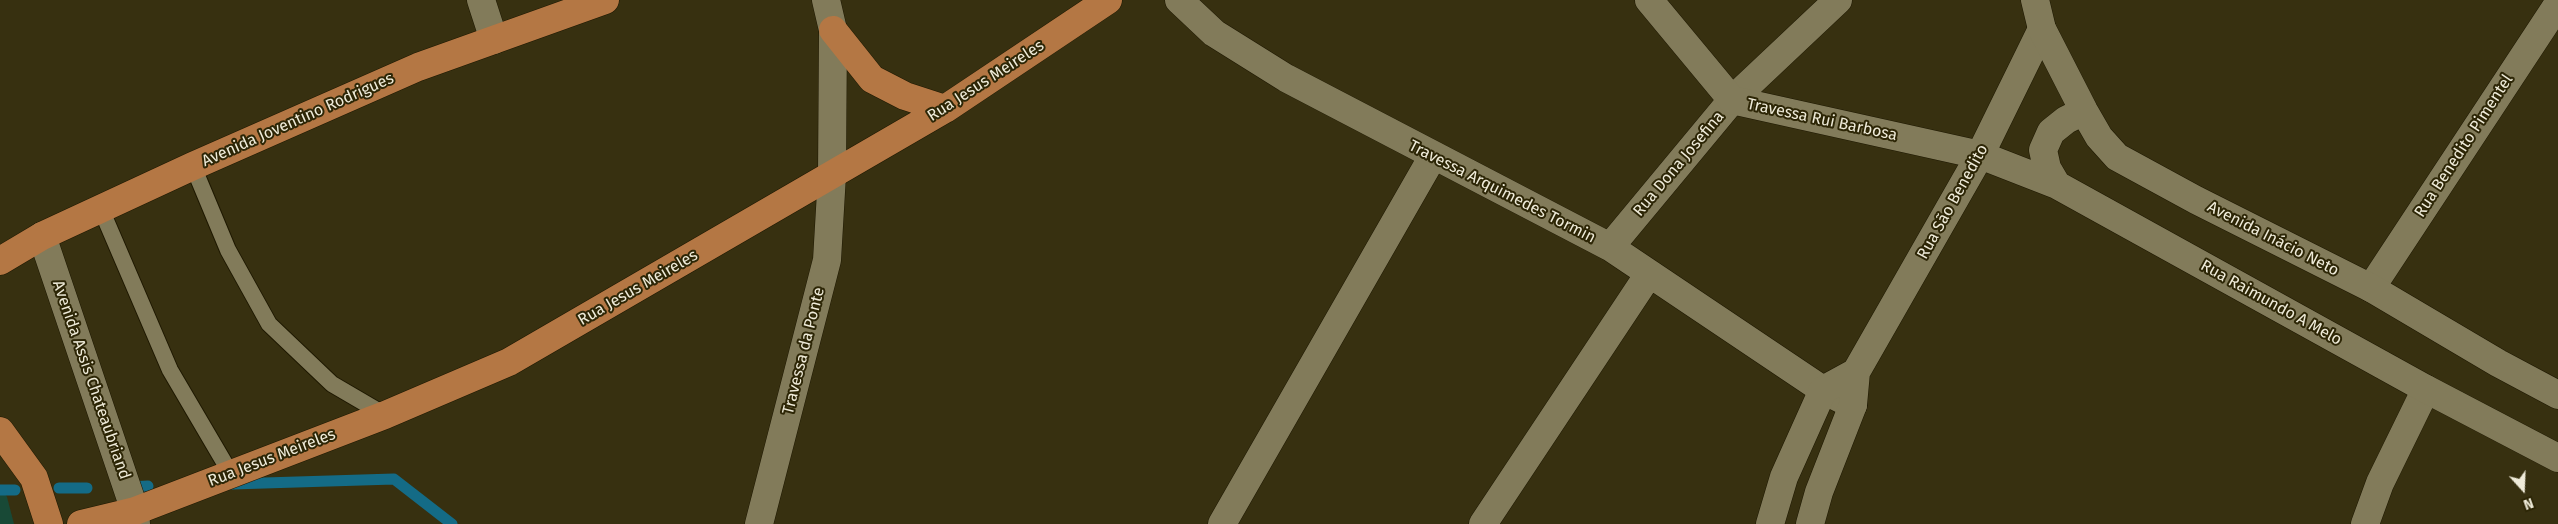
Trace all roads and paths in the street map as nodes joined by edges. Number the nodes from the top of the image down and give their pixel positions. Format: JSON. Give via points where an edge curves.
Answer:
{"nodes":[{"id":1,"x":481,"y":0,"type":"edge"},
{"id":2,"x":605,"y":0,"type":"edge"},
{"id":3,"x":826,"y":0,"type":"edge"},
{"id":4,"x":1108,"y":0,"type":"edge"},
{"id":5,"x":1179,"y":0,"type":"edge"},
{"id":6,"x":1649,"y":0,"type":"edge"},
{"id":7,"x":1838,"y":0,"type":"edge"},
{"id":8,"x":2036,"y":0,"type":"edge"},
{"id":9,"x":2558,"y":4,"type":"edge"},
{"id":10,"x":2042,"y":29,"type":"junction"},
{"id":11,"x":833,"y":30,"type":"junction"},
{"id":12,"x":494,"y":40,"type":"junction"},
{"id":13,"x":1732,"y":100,"type":"junction"},
{"id":14,"x":945,"y":109,"type":"junction"},
{"id":15,"x":2084,"y":111,"type":"junction"},
{"id":16,"x":1980,"y":155,"type":"junction"},
{"id":17,"x":1433,"y":156,"type":"junction"},
{"id":18,"x":193,"y":166,"type":"junction"},
{"id":19,"x":832,"y":175,"type":"junction"},
{"id":20,"x":2057,"y":185,"type":"junction"},
{"id":21,"x":101,"y":209,"type":"junction"},
{"id":22,"x":42,"y":236,"type":"junction"},
{"id":23,"x":1610,"y":247,"type":"junction"},
{"id":24,"x":0,"y":262,"type":"edge"},
{"id":25,"x":1649,"y":274,"type":"junction"},
{"id":26,"x":2371,"y":288,"type":"junction"},
{"id":27,"x":1856,"y":372,"type":"junction"},
{"id":28,"x":2426,"y":389,"type":"junction"},
{"id":29,"x":1822,"y":390,"type":"junction"},
{"id":30,"x":2558,"y":395,"type":"edge"},
{"id":31,"x":1852,"y":405,"type":"junction"},
{"id":32,"x":385,"y":415,"type":"junction"},
{"id":33,"x":0,"y":431,"type":"edge"},
{"id":34,"x":2558,"y":458,"type":"edge"},
{"id":35,"x":231,"y":474,"type":"junction"},
{"id":36,"x":135,"y":517,"type":"edge"},
{"id":37,"x":49,"y":524,"type":"edge"},
{"id":38,"x":81,"y":524,"type":"edge"},
{"id":39,"x":759,"y":524,"type":"edge"},
{"id":40,"x":1222,"y":524,"type":"edge"},
{"id":41,"x":1483,"y":524,"type":"edge"},
{"id":42,"x":1770,"y":524,"type":"edge"},
{"id":43,"x":1810,"y":524,"type":"edge"},
{"id":44,"x":2365,"y":524,"type":"edge"}],
"edges":[{"from":1,"to":12,"type":"street"},
{"from":2,"to":12,"type":"main road","name":"Avenida Joventino Rodrigues"},
{"from":3,"to":11,"type":"street","name":"Travessa da Ponte"},
{"from":4,"to":14,"type":"main road","name":"Rua Jesus Meireles"},
{"from":5,"to":17,"type":"street","name":"Travessa Arquimedes Tormin","via":[[1214,33],[1286,78]]},
{"from":6,"to":13,"type":"street","name":"Travessa Rui Barbosa"},
{"from":7,"to":13,"type":"street","name":"Rua Dona Josefina"},
{"from":8,"to":10,"type":"street","name":"Avenida Inácio Neto"},
{"from":9,"to":26,"type":"street","name":"Rua Benedito Pimentel"},
{"from":10,"to":15,"type":"street","name":"Avenida Inácio Neto"},
{"from":10,"to":16,"type":"street","name":"Rua São Benedito"},
{"from":11,"to":14,"type":"main road","via":[[872,79],[905,96]]},
{"from":11,"to":19,"type":"street","name":"Travessa da Ponte"},
{"from":12,"to":18,"type":"main road","name":"Avenida Joventino Rodrigues","via":[[418,67]]},
{"from":13,"to":16,"type":"street","name":"Travessa Rui Barbosa"},
{"from":13,"to":23,"type":"street","name":"Rua Dona Josefina"},
{"from":14,"to":19,"type":"main road","name":"Rua Jesus Meireles"},
{"from":15,"to":20,"type":"street","via":[[2051,132],[2043,150],[2047,168]]},
{"from":15,"to":26,"type":"street","name":"Avenida Inácio Neto","via":[[2099,137],[2117,157]]},
{"from":16,"to":20,"type":"street","name":"Rua Raimundo A Melo"},
{"from":16,"to":27,"type":"street","name":"Rua São Benedito"},
{"from":17,"to":23,"type":"street","name":"Travessa Arquimedes Tormin"},
{"from":17,"to":40,"type":"street"},
{"from":18,"to":21,"type":"main road","name":"Avenida Joventino Rodrigues"},
{"from":18,"to":32,"type":"lane","via":[[228,250],[269,324],[332,384]]},
{"from":19,"to":32,"type":"main road","name":"Rua Jesus Meireles","via":[[509,362]]},
{"from":19,"to":39,"type":"street","name":"Travessa da Ponte","via":[[827,260]]},
{"from":20,"to":28,"type":"street","name":"Rua Raimundo A Melo"},
{"from":21,"to":22,"type":"main road","name":"Avenida Joventino Rodrigues"},
{"from":21,"to":35,"type":"lane","via":[[170,370]]},
{"from":22,"to":24,"type":"main road","name":"Avenida Joventino Rodrigues"},
{"from":22,"to":36,"type":"street","name":"Avenida Assis Chateaubriand"},
{"from":23,"to":25,"type":"street","name":"Travessa Arquimedes Tormin"},
{"from":25,"to":29,"type":"street","name":"Travessa Arquimedes Tormin"},
{"from":25,"to":41,"type":"street"},
{"from":26,"to":30,"type":"street","name":"Avenida Inácio Neto","via":[[2498,364]]},
{"from":27,"to":29,"type":"street"},
{"from":27,"to":31,"type":"street","name":"Rua São Benedito"},
{"from":28,"to":34,"type":"street","name":"Rua Raimundo A Melo"},
{"from":28,"to":44,"type":"street","via":[[2380,483]]},
{"from":29,"to":31,"type":"street","name":"Travessa Arquimedes Tormin"},
{"from":29,"to":42,"type":"street","via":[[1784,477]]},
{"from":31,"to":43,"type":"street","name":"Rua São Benedito"},
{"from":32,"to":35,"type":"main road","name":"Rua Jesus Meireles"},
{"from":33,"to":37,"type":"main road","via":[[34,478]]},
{"from":35,"to":36,"type":"main road","name":"Rua Jesus Meireles"},
{"from":36,"to":38,"type":"main road","name":"Rua Jesus Meireles"}]}
